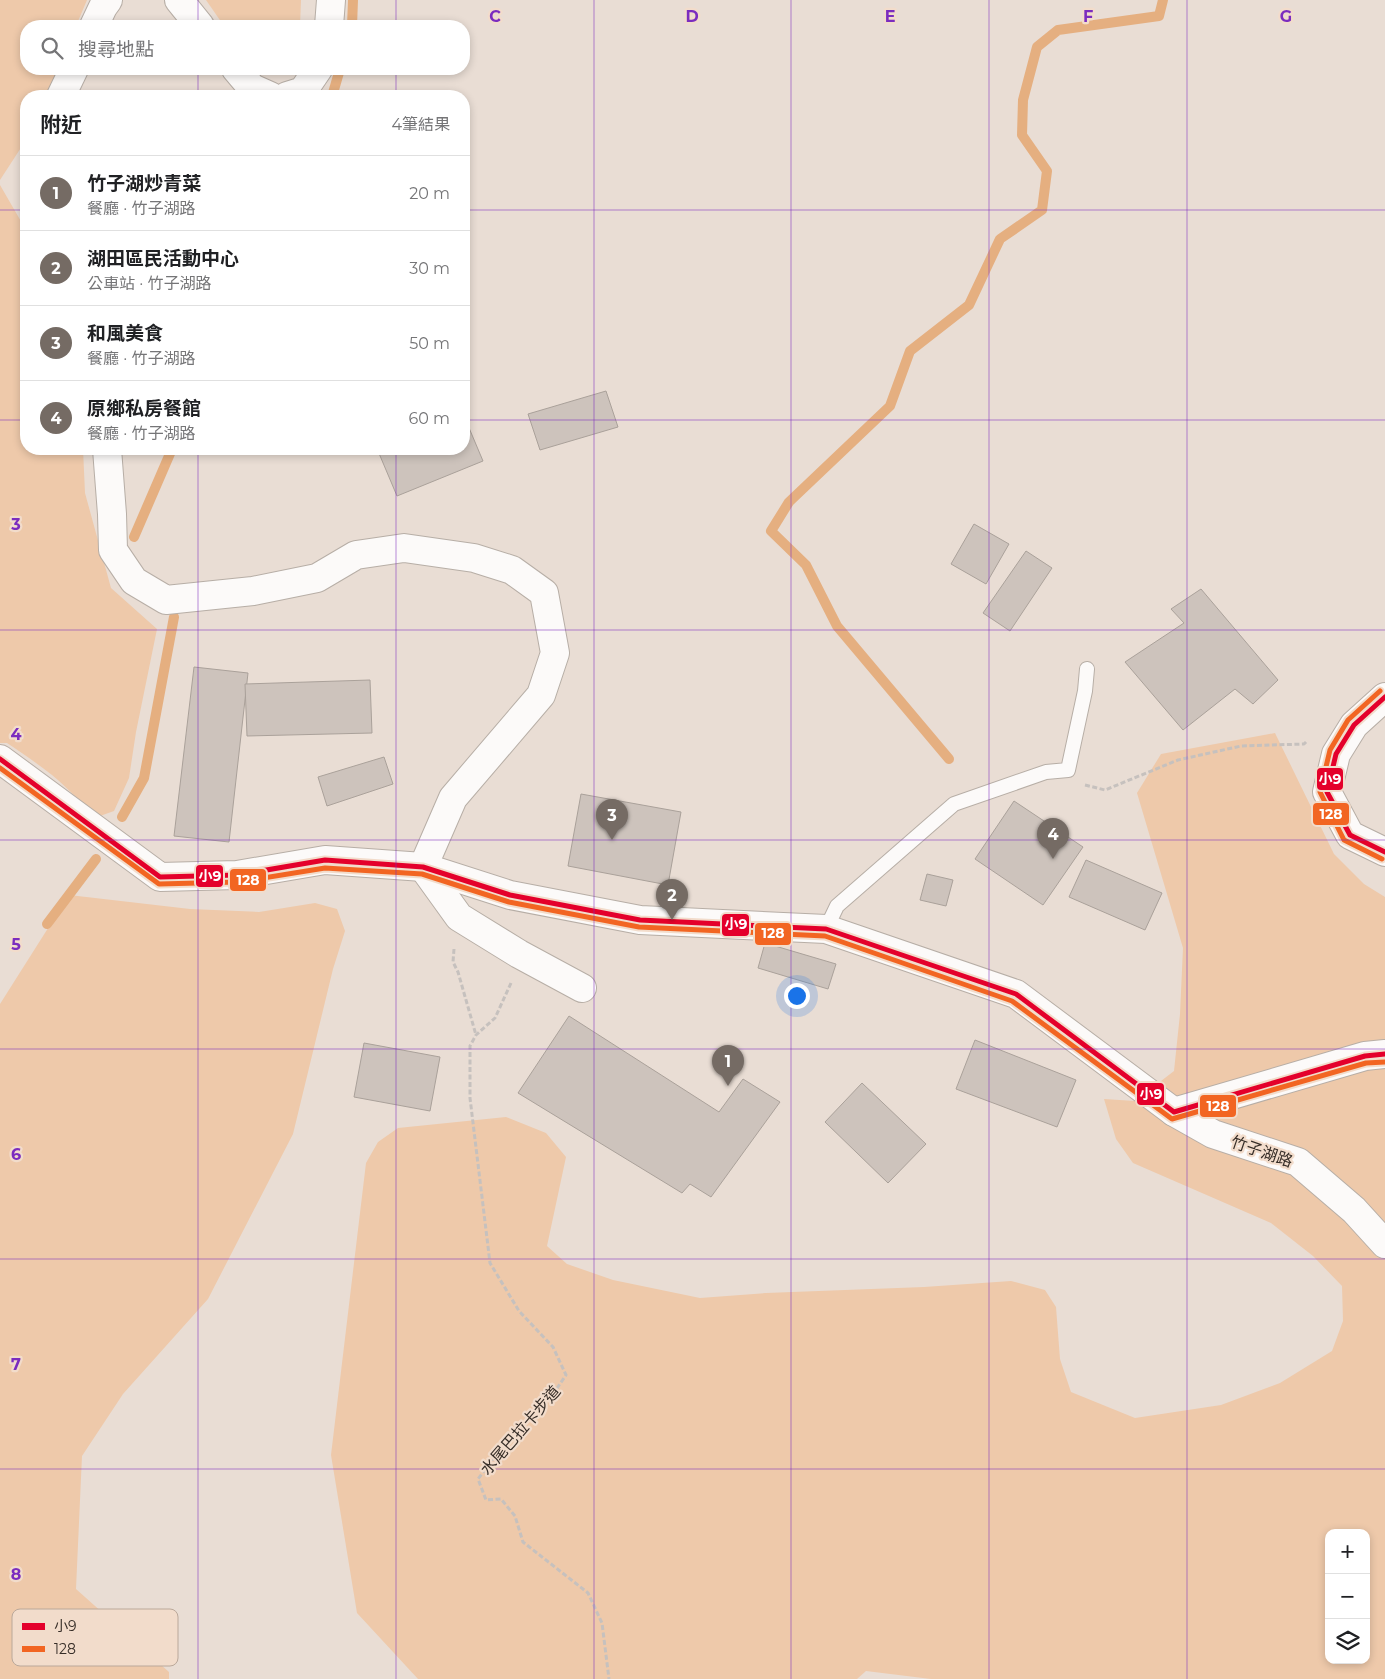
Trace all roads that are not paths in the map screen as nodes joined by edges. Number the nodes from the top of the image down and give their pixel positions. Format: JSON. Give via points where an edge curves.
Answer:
{"nodes":[{"id":1,"x":108,"y":0,"type":"edge"},
{"id":2,"x":179,"y":0,"type":"edge"},
{"id":3,"x":331,"y":0,"type":"edge"},
{"id":4,"x":97,"y":20,"type":"edge"},
{"id":5,"x":195,"y":20,"type":"edge"},
{"id":6,"x":329,"y":20,"type":"edge"},
{"id":7,"x":71,"y":75,"type":"edge"},
{"id":8,"x":241,"y":75,"type":"edge"},
{"id":9,"x":314,"y":75,"type":"edge"},
{"id":10,"x":64,"y":90,"type":"edge"},
{"id":11,"x":256,"y":90,"type":"edge"},
{"id":12,"x":304,"y":90,"type":"edge"},
{"id":13,"x":107,"y":455,"type":"edge"},
{"id":14,"x":1087,"y":669,"type":"dead end"},
{"id":15,"x":1385,"y":697,"type":"edge"},
{"id":16,"x":0,"y":759,"type":"edge"},
{"id":17,"x":1385,"y":852,"type":"edge"},
{"id":18,"x":423,"y":866,"type":"junction"},
{"id":19,"x":826,"y":929,"type":"junction"},
{"id":20,"x":582,"y":988,"type":"dead end"},
{"id":21,"x":1385,"y":1054,"type":"edge"},
{"id":22,"x":1174,"y":1112,"type":"junction"},
{"id":23,"x":1385,"y":1244,"type":"edge"}],
"edges":[{"from":1,"to":4,"type":"street"},
{"from":2,"to":5,"type":"street"},
{"from":3,"to":6,"type":"street"},
{"from":7,"to":10,"type":"street"},
{"from":8,"to":11,"type":"street"},
{"from":9,"to":12,"type":"street"},
{"from":13,"to":18,"type":"street","via":[[113,550],[134,581],[166,600],[253,591],[317,578],[356,555],[404,548],[474,558],[512,570],[544,593],[555,653],[541,694],[453,798]]},
{"from":14,"to":19,"type":"lane","via":[[1068,770],[1046,772],[954,804],[837,906]]},
{"from":15,"to":17,"type":"street","via":[[1354,725],[1336,754],[1327,792],[1350,835]]},
{"from":16,"to":18,"type":"street","name":"竹子湖路","via":[[160,878],[237,875],[325,860]]},
{"from":18,"to":19,"type":"street","name":"竹子湖路","via":[[510,895],[640,920]]},
{"from":18,"to":20,"type":"street","via":[[459,917]]},
{"from":19,"to":22,"type":"street","name":"竹子湖路","via":[[1016,994]]},
{"from":21,"to":22,"type":"street","via":[[1365,1056]]},
{"from":22,"to":23,"type":"street","name":"竹子湖路","via":[[1213,1134],[1298,1162],[1354,1210]]}]}
